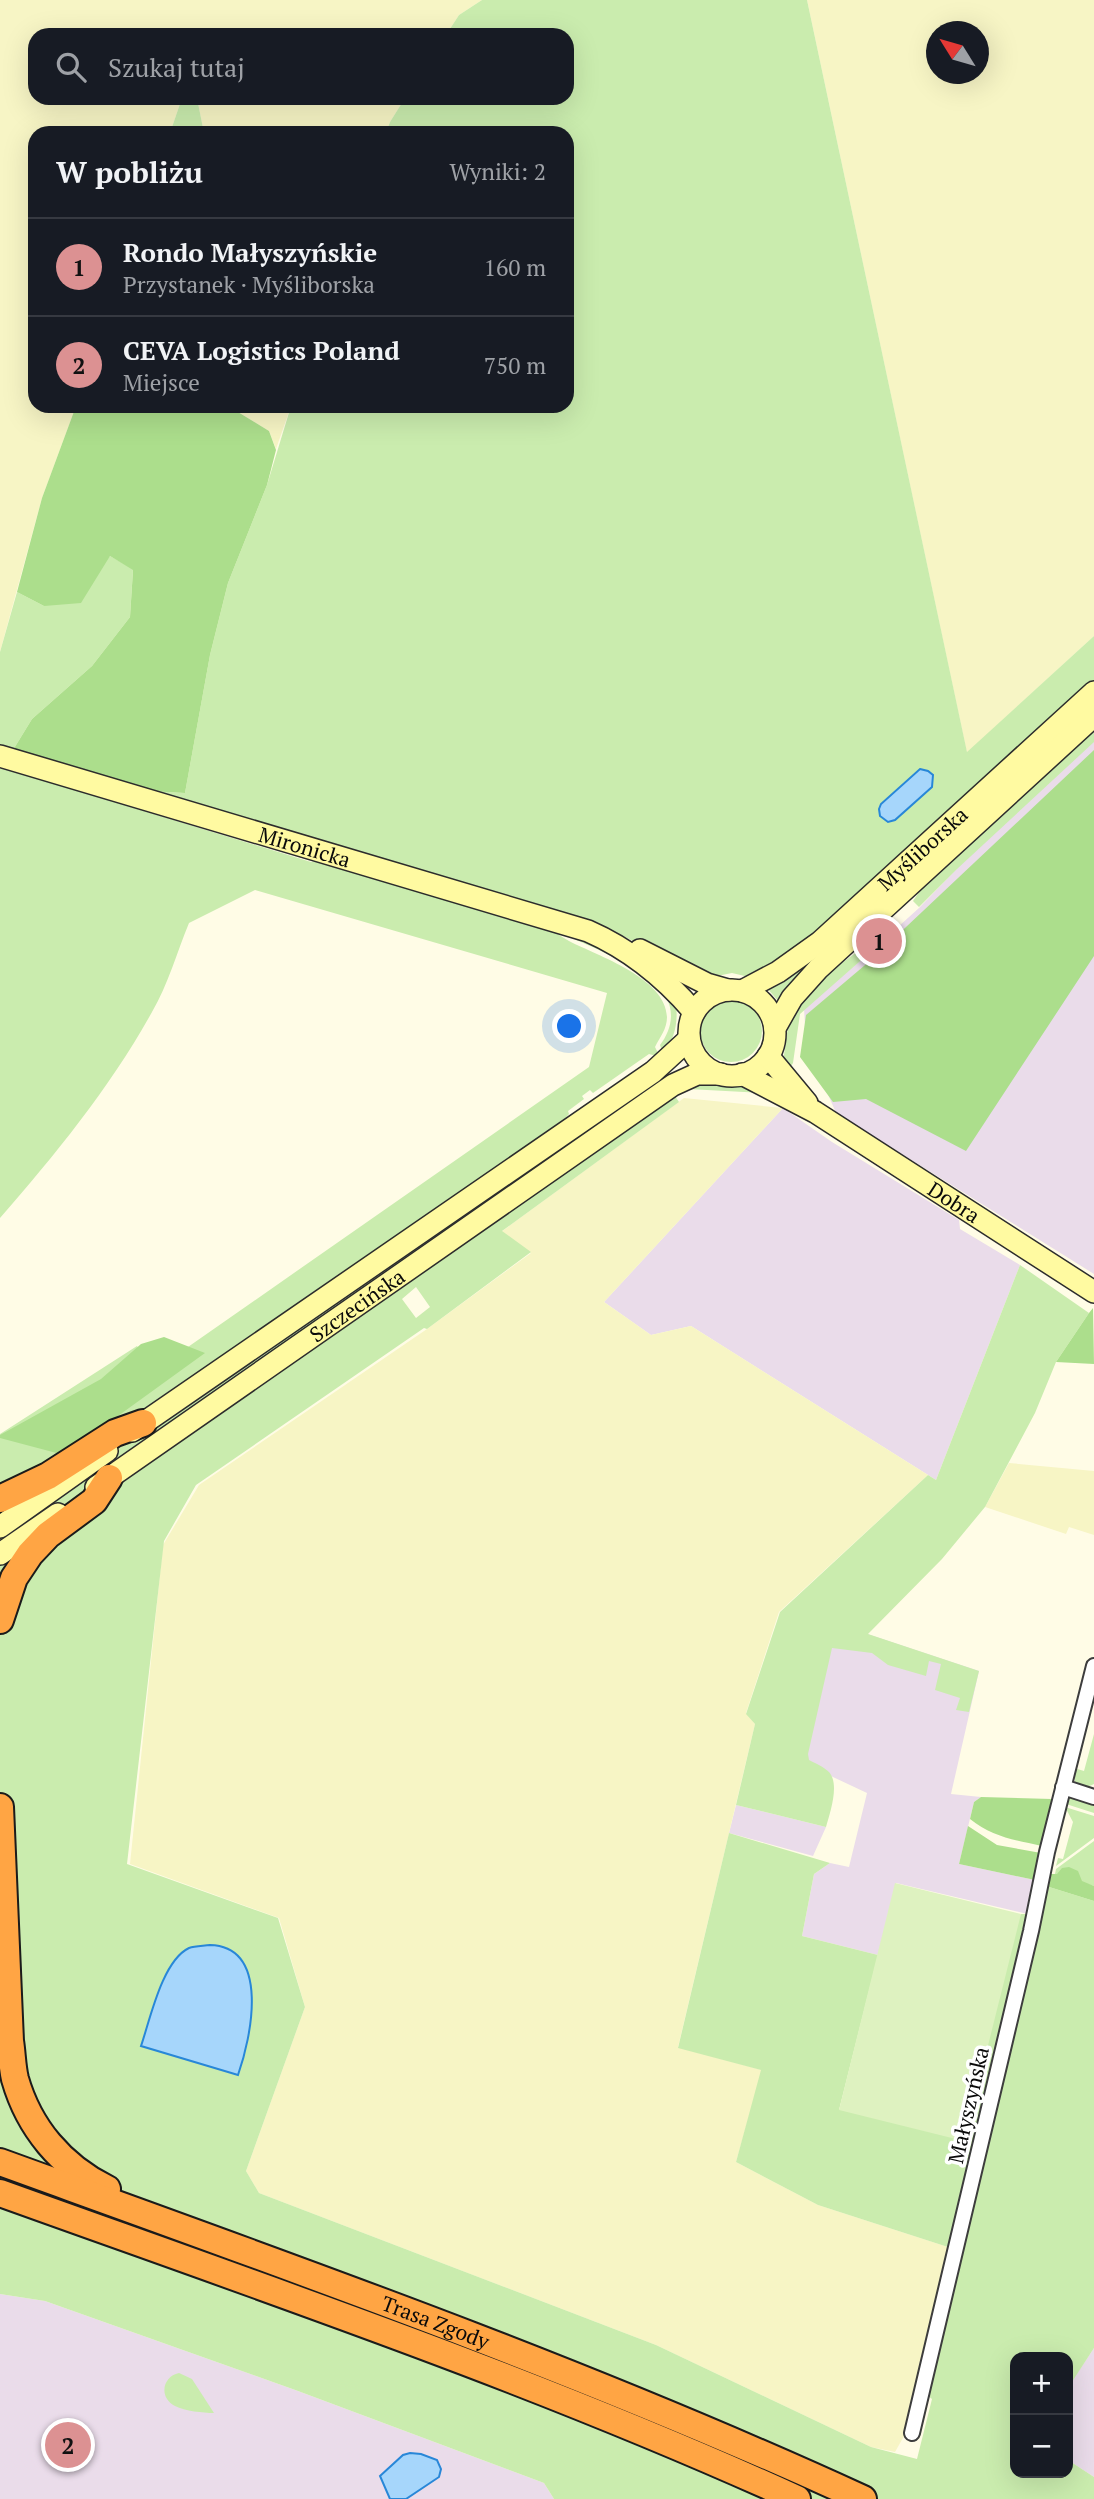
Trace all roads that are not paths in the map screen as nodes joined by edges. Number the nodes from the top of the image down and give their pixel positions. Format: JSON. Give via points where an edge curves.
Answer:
{"nodes":[{"id":1,"x":1094,"y":692,"type":"edge"},
{"id":2,"x":1094,"y":716,"type":"edge"},
{"id":3,"x":0,"y":756,"type":"edge"},
{"id":4,"x":608,"y":940,"type":"junction"},
{"id":5,"x":735,"y":990,"type":"junction"},
{"id":6,"x":694,"y":1012,"type":"junction"},
{"id":7,"x":775,"y":1028,"type":"junction"},
{"id":8,"x":690,"y":1040,"type":"junction"},
{"id":9,"x":768,"y":1056,"type":"junction"},
{"id":10,"x":731,"y":1074,"type":"junction"},
{"id":11,"x":815,"y":1112,"type":"junction"},
{"id":12,"x":1094,"y":1292,"type":"edge"},
{"id":13,"x":143,"y":1423,"type":"junction"},
{"id":14,"x":109,"y":1478,"type":"junction"},
{"id":15,"x":0,"y":1499,"type":"edge"},
{"id":16,"x":0,"y":1527,"type":"edge"},
{"id":17,"x":0,"y":1554,"type":"edge"},
{"id":18,"x":0,"y":1620,"type":"edge"},
{"id":19,"x":1094,"y":1666,"type":"edge"},
{"id":20,"x":1063,"y":1787,"type":"junction"},
{"id":21,"x":1091,"y":1794,"type":"edge"},
{"id":22,"x":0,"y":1807,"type":"edge"},
{"id":23,"x":0,"y":2162,"type":"edge"},
{"id":24,"x":0,"y":2193,"type":"edge"},
{"id":25,"x":0,"y":2210,"type":"edge"},
{"id":26,"x":196,"y":2234,"type":"junction"},
{"id":27,"x":117,"y":2235,"type":"junction"},
{"id":28,"x":912,"y":2433,"type":"dead end"},
{"id":29,"x":797,"y":2499,"type":"edge"},
{"id":30,"x":863,"y":2499,"type":"edge"}],
"edges":[{"from":1,"to":5,"type":"main road","name":"Myśliborska","via":[[820,942],[778,972]]},
{"from":2,"to":7,"type":"main road","name":"Myśliborska","via":[[818,969],[792,998]]},
{"from":3,"to":4,"type":"main road","name":"Mironicka"},
{"from":4,"to":5,"type":"main road","name":"Mironicka","via":[[629,945],[706,984]]},
{"from":4,"to":6,"type":"main road","name":"Mironicka","via":[[668,984]]},
{"from":5,"to":6,"type":"main road","via":[[715,993]]},
{"from":5,"to":7,"type":"main road","via":[[764,1004]]},
{"from":6,"to":8,"type":"main road"},
{"from":7,"to":9,"type":"main road"},
{"from":8,"to":10,"type":"main road","via":[[709,1069]]},
{"from":8,"to":13,"type":"main road","name":"Szczecińska","via":[[653,1072]]},
{"from":9,"to":10,"type":"main road","via":[[757,1068]]},
{"from":9,"to":11,"type":"main road","name":"Dobra"},
{"from":10,"to":11,"type":"main road","name":"Dobra"},
{"from":10,"to":14,"type":"main road","name":"Szczecińska","via":[[697,1074],[673,1085]]},
{"from":11,"to":12,"type":"main road","name":"Dobra"},
{"from":13,"to":15,"type":"highway","via":[[115,1433],[48,1476]]},
{"from":13,"to":16,"type":"main road","name":"Szczecińska"},
{"from":14,"to":17,"type":"main road","name":"Szczecińska"},
{"from":14,"to":18,"type":"highway","via":[[94,1501],[48,1535],[30,1555],[14,1578]]},
{"from":19,"to":20,"type":"street","name":"Małyszyńska"},
{"from":20,"to":21,"type":"street"},
{"from":20,"to":28,"type":"street","name":"Małyszyńska"},
{"from":22,"to":26,"type":"highway","via":[[10,2041],[15,2078],[31,2117],[48,2145],[80,2172]]},
{"from":23,"to":26,"type":"highway","name":"Trasa Zgody"},
{"from":24,"to":27,"type":"highway","name":"Trasa Zgody"},
{"from":25,"to":27,"type":"highway"},
{"from":26,"to":30,"type":"highway","name":"Trasa Zgody","via":[[594,2383]]},
{"from":27,"to":29,"type":"highway","name":"Trasa Zgody","via":[[583,2408]]}]}
